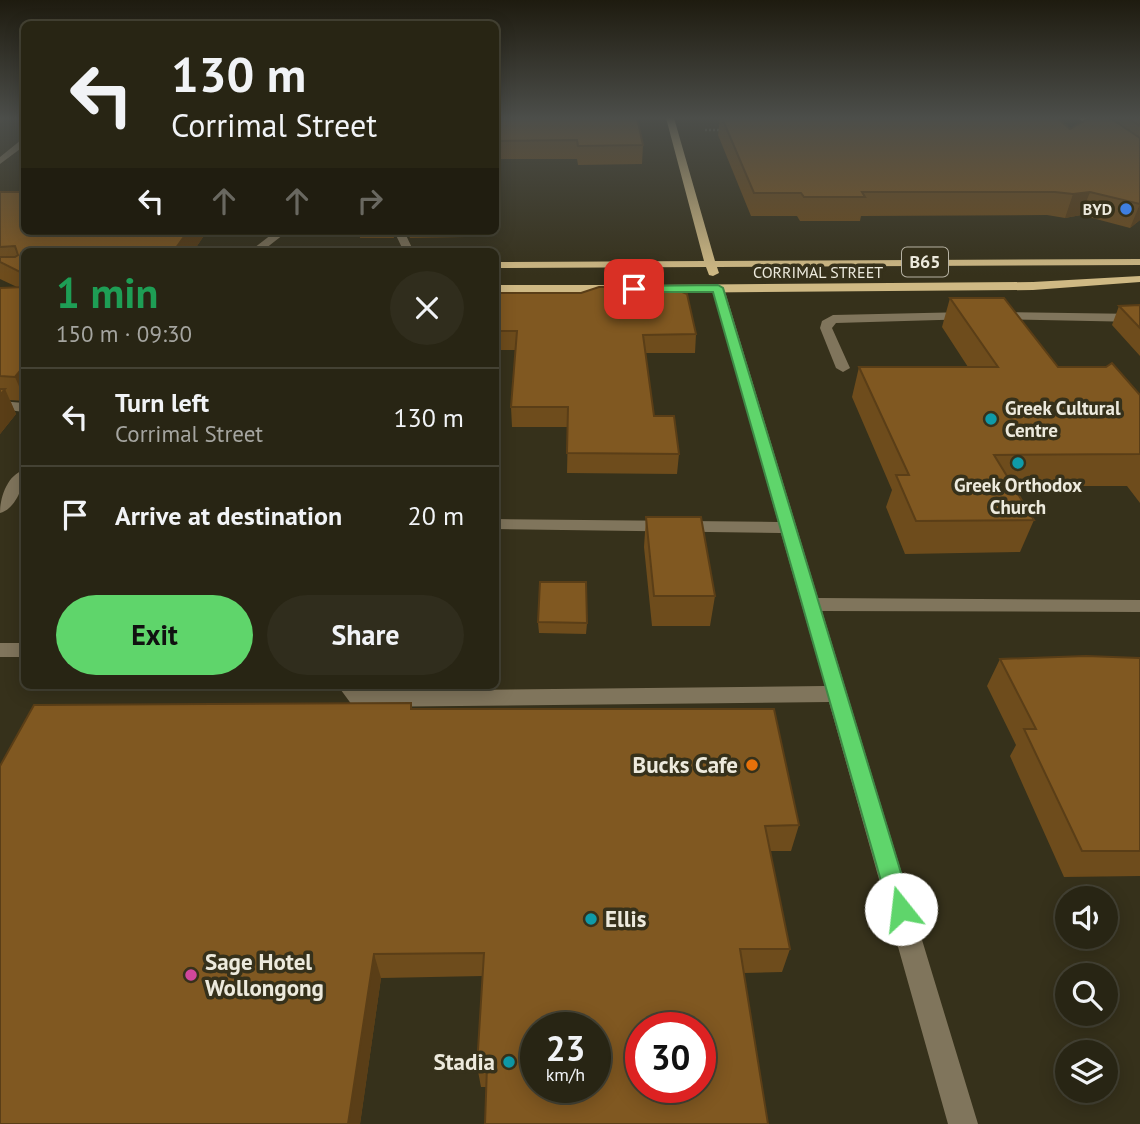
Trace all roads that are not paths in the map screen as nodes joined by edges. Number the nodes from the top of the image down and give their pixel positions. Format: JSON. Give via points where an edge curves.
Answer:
{"nodes":[{"id":1,"x":684,"y":170,"type":"edge"},
{"id":2,"x":277,"y":235,"type":"edge"},
{"id":3,"x":260,"y":248,"type":"edge"},
{"id":4,"x":1140,"y":262,"type":"edge"},
{"id":5,"x":710,"y":263,"type":"junction"},
{"id":6,"x":499,"y":265,"type":"edge"},
{"id":7,"x":1140,"y":279,"type":"edge"},
{"id":8,"x":718,"y":288,"type":"junction"},
{"id":9,"x":499,"y":289,"type":"edge"},
{"id":10,"x":1140,"y":318,"type":"edge"},
{"id":11,"x":843,"y":368,"type":"dead end"},
{"id":12,"x":0,"y":405,"type":"edge"},
{"id":13,"x":21,"y":407,"type":"edge"},
{"id":14,"x":21,"y":479,"type":"edge"},
{"id":15,"x":0,"y":508,"type":"edge"},
{"id":16,"x":499,"y":524,"type":"edge"},
{"id":17,"x":790,"y":528,"type":"junction"},
{"id":18,"x":813,"y":604,"type":"junction"},
{"id":19,"x":1140,"y":606,"type":"edge"},
{"id":20,"x":0,"y":650,"type":"edge"},
{"id":21,"x":21,"y":650,"type":"edge"},
{"id":22,"x":351,"y":689,"type":"edge"},
{"id":23,"x":838,"y":694,"type":"junction"},
{"id":24,"x":963,"y":1124,"type":"edge"}],
"edges":[{"from":1,"to":5,"type":"main road"},
{"from":2,"to":3,"type":"street"},
{"from":4,"to":5,"type":"main road","name":"CORRIMAL STREET","number":"B65"},
{"from":5,"to":6,"type":"main road","name":"CORRIMAL STREET","number":"B65"},
{"from":5,"to":8,"type":"main road"},
{"from":7,"to":8,"type":"main road","name":"CORRIMAL STREET","via":[[1033,286]]},
{"from":8,"to":9,"type":"main road","name":"CORRIMAL STREET"},
{"from":8,"to":17,"type":"street"},
{"from":10,"to":11,"type":"street","via":[[841,317],[825,328]]},
{"from":12,"to":13,"type":"street"},
{"from":14,"to":15,"type":"street"},
{"from":16,"to":17,"type":"street"},
{"from":17,"to":18,"type":"street"},
{"from":18,"to":19,"type":"street"},
{"from":18,"to":23,"type":"street"},
{"from":20,"to":21,"type":"street"},
{"from":22,"to":23,"type":"street","via":[[359,699]]},
{"from":23,"to":24,"type":"street"}]}
